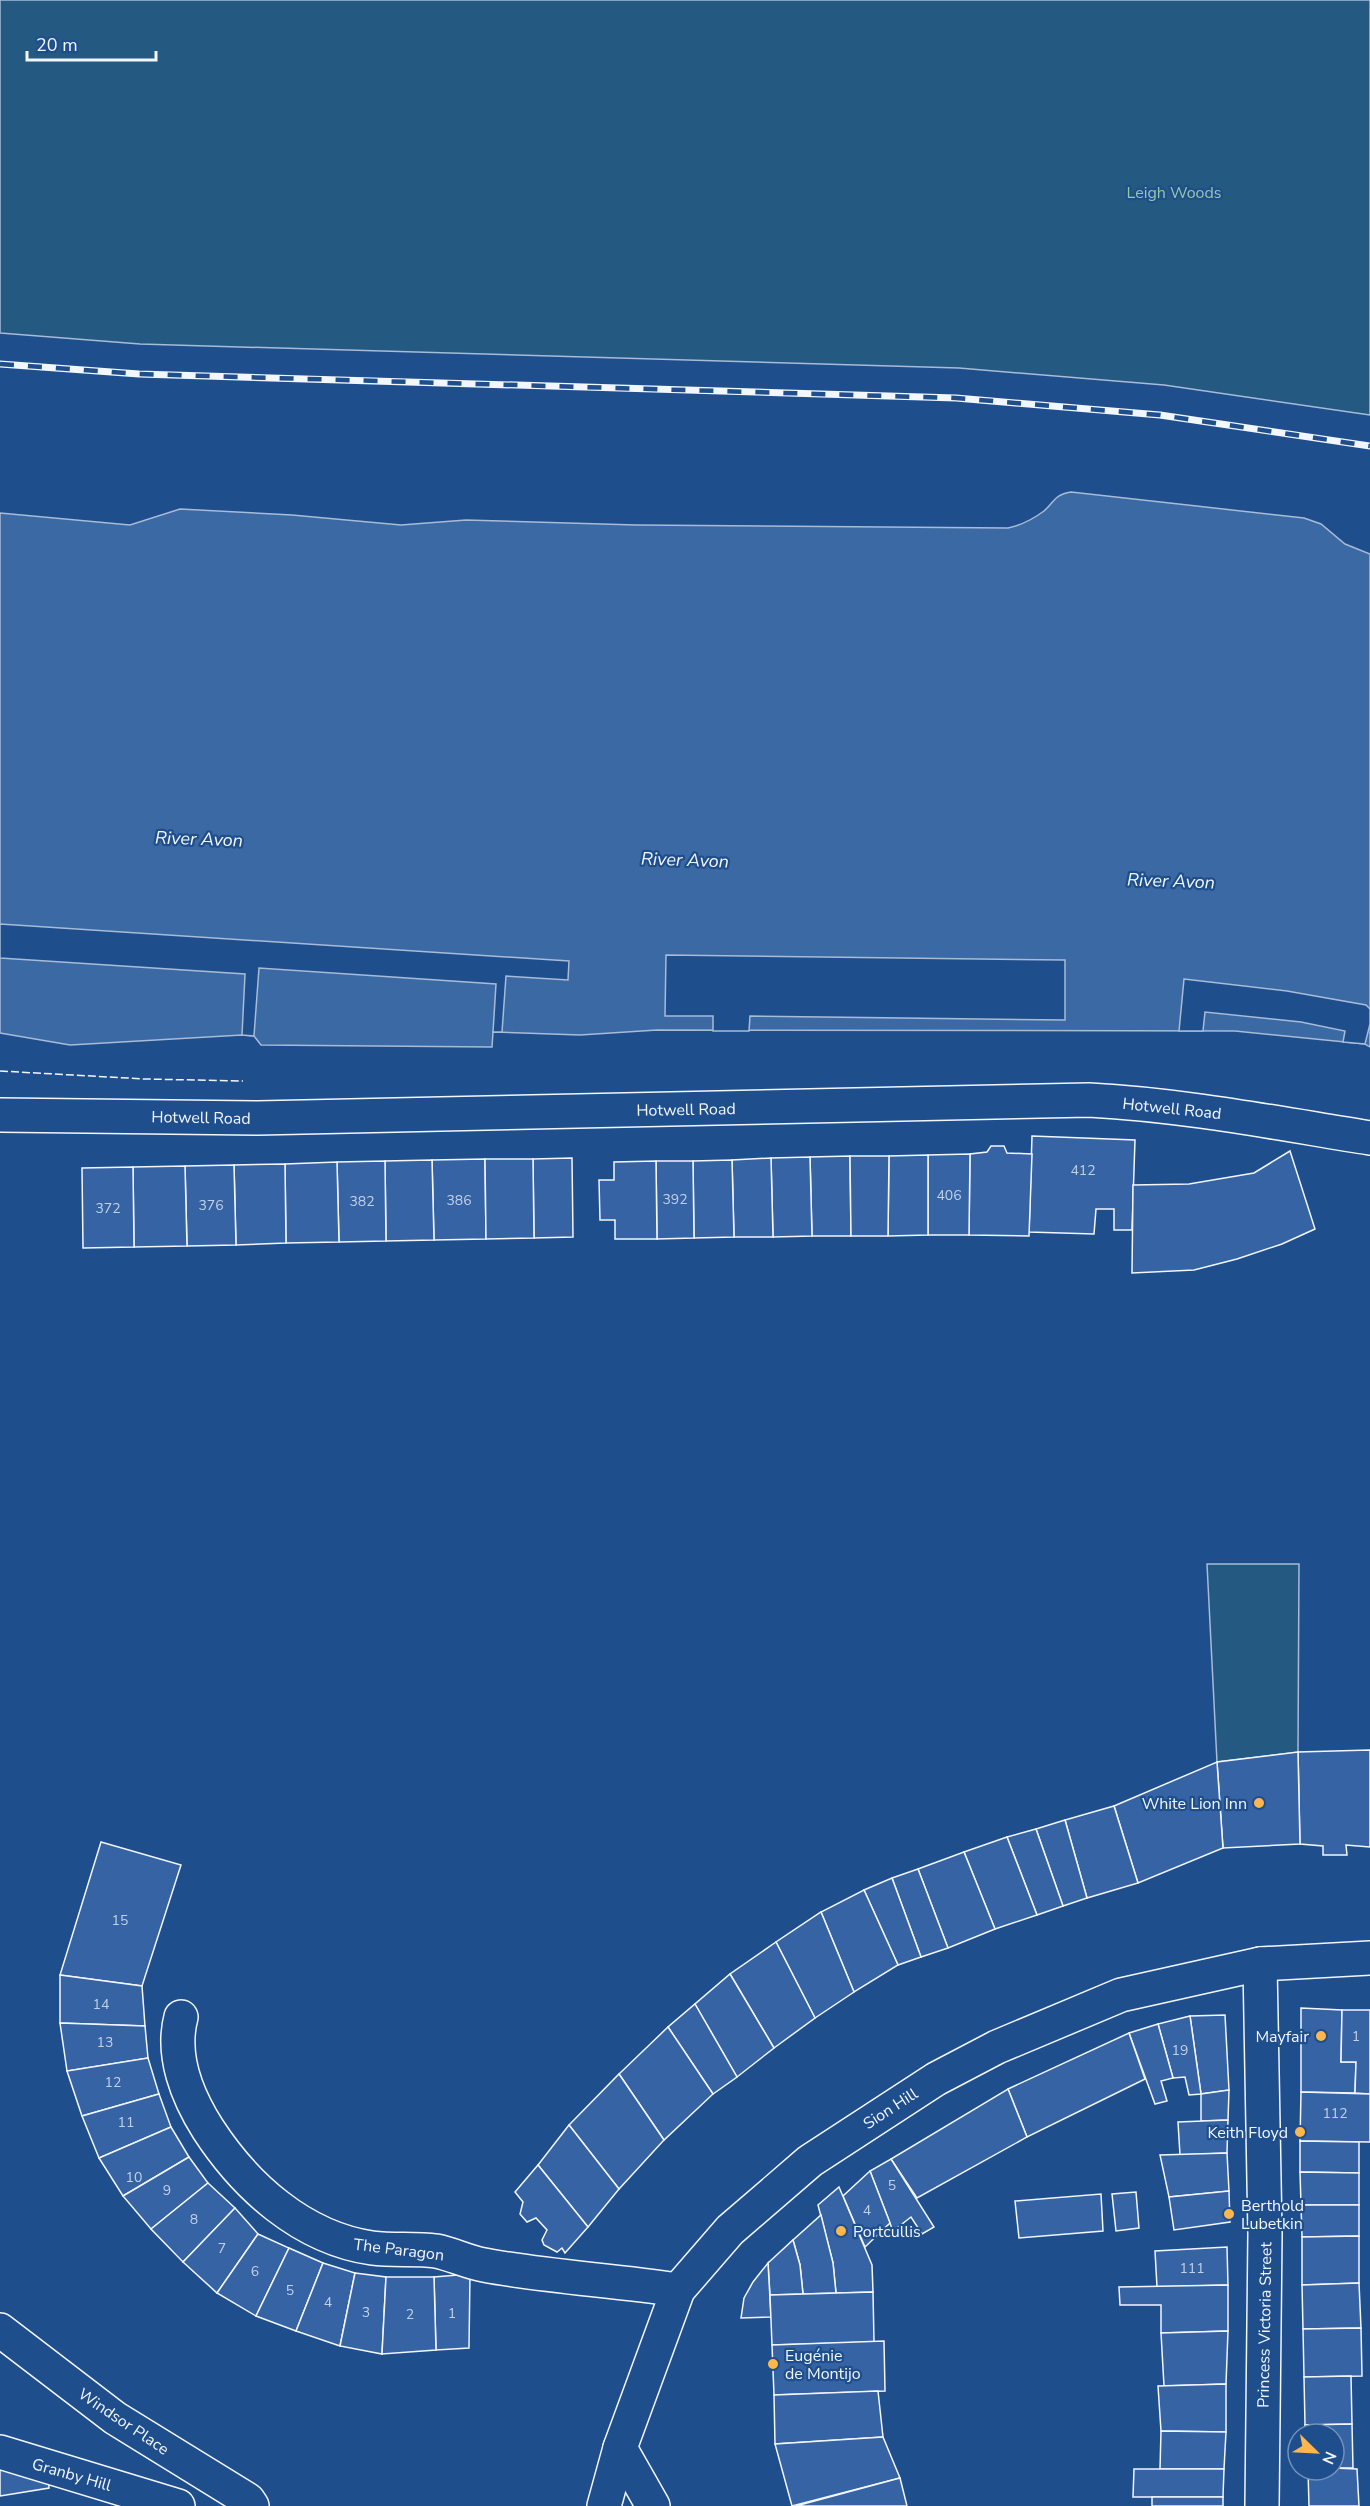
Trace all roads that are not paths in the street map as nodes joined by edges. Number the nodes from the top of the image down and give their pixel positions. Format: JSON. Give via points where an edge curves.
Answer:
{"nodes":[{"id":1,"x":0,"y":1115,"type":"edge"},
{"id":2,"x":1370,"y":1138,"type":"edge"},
{"id":3,"x":1370,"y":1958,"type":"edge"},
{"id":4,"x":1260,"y":1964,"type":"junction"},
{"id":5,"x":181,"y":2017,"type":"dead end"},
{"id":6,"x":678,"y":2290,"type":"junction"},
{"id":7,"x":0,"y":2330,"type":"edge"},
{"id":8,"x":620,"y":2448,"type":"junction"},
{"id":9,"x":0,"y":2452,"type":"edge"},
{"id":10,"x":178,"y":2506,"type":"edge"},
{"id":11,"x":252,"y":2506,"type":"edge"},
{"id":12,"x":604,"y":2506,"type":"edge"},
{"id":13,"x":653,"y":2506,"type":"edge"},
{"id":14,"x":1262,"y":2506,"type":"edge"}],
"edges":[{"from":1,"to":2,"type":"main road","name":"Hotwell Road","via":[[258,1118],[1089,1100],[1147,1103]]},
{"from":3,"to":4,"type":"main road","name":"Sion Hill"},
{"from":4,"to":6,"type":"main road","name":"Sion Hill","via":[[1121,1995],[997,2047],[936,2079],[810,2161],[730,2230]]},
{"from":4,"to":14,"type":"main road","name":"Princess Victoria Street","via":[[1265,2234]]},
{"from":5,"to":6,"type":"main road","name":"The Paragon","via":[[178,2056],[202,2119],[244,2175],[303,2223],[344,2242],[375,2249],[433,2251],[484,2265]]},
{"from":6,"to":8,"type":"main road","name":"Sion Hill"},
{"from":7,"to":11,"type":"main road","name":"Windsor Place","via":[[115,2418],[248,2499]]},
{"from":8,"to":12,"type":"main road","name":"Sion Hill"},
{"from":8,"to":13,"type":"main road"},
{"from":9,"to":10,"type":"main road","name":"Granby Hill"}]}
